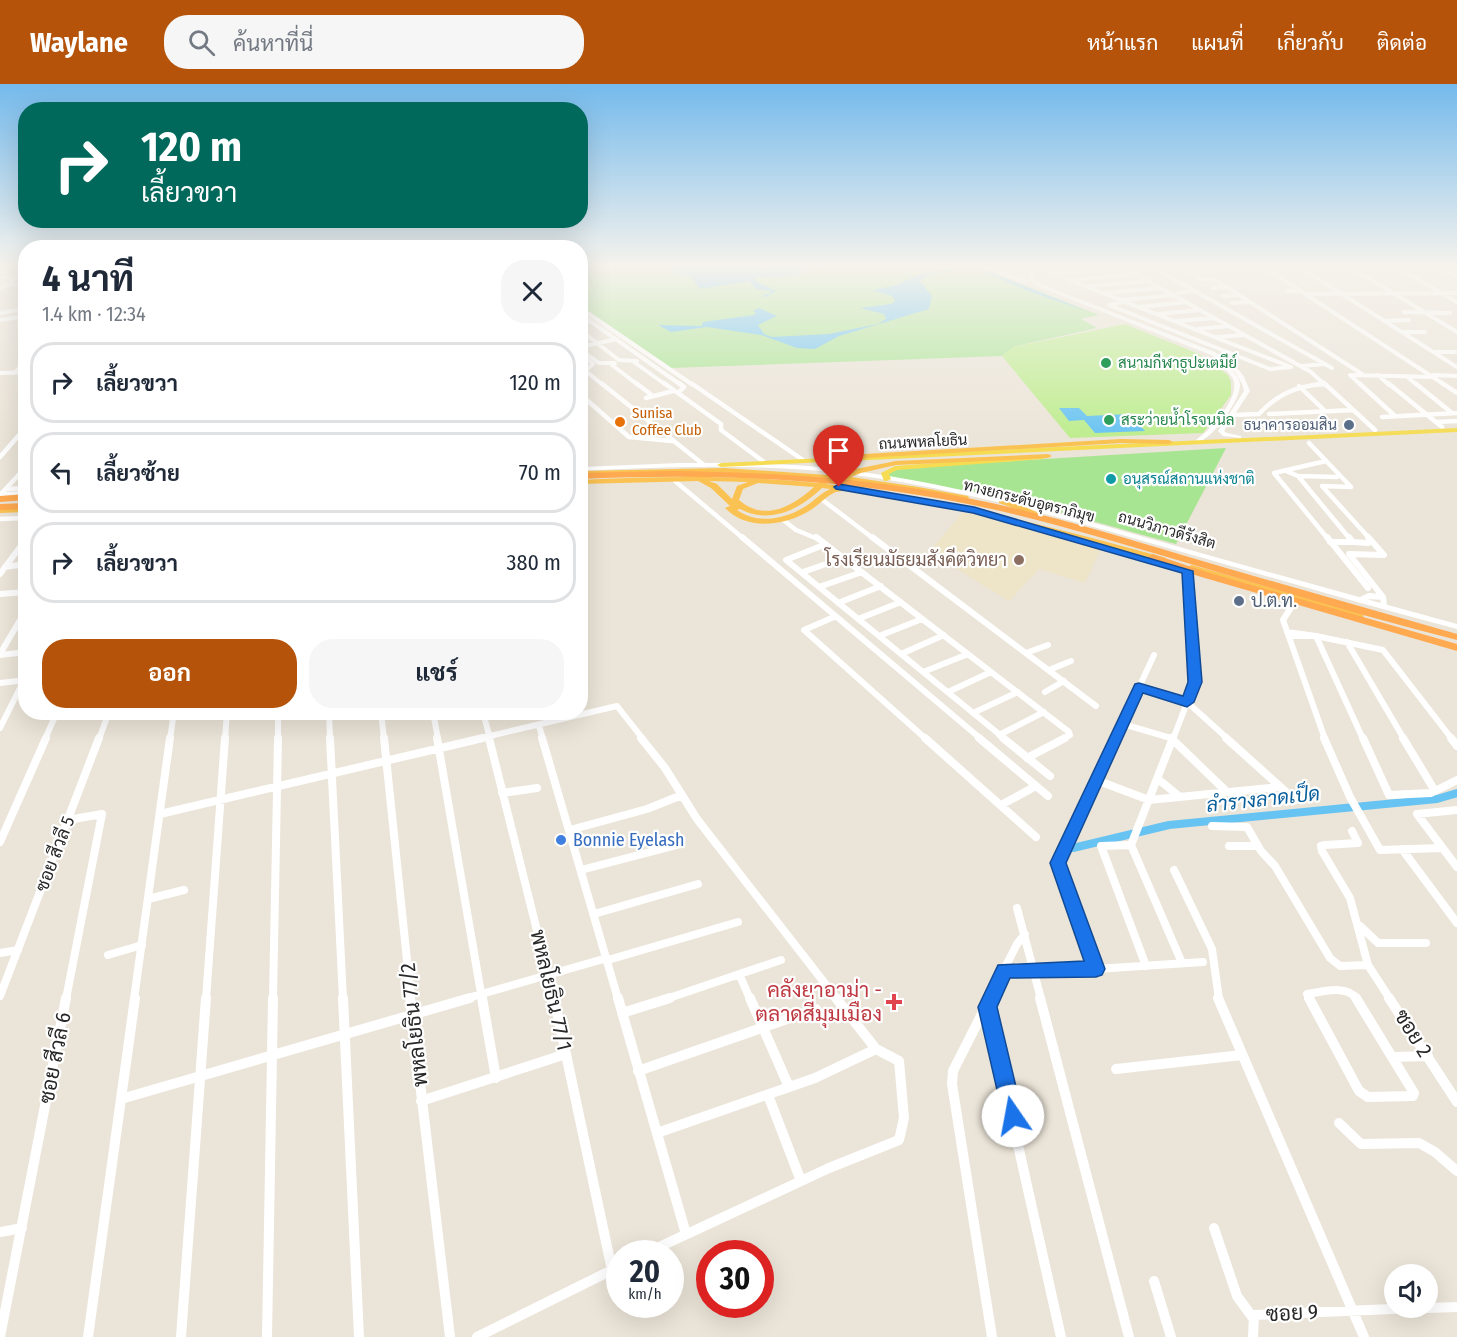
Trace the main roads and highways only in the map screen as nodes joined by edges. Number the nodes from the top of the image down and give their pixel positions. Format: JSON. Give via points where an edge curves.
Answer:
{"nodes":[{"id":1,"x":1135,"y":324,"type":"edge"},
{"id":2,"x":1138,"y":324,"type":"edge"},
{"id":3,"x":1457,"y":430,"type":"edge"},
{"id":4,"x":1390,"y":435,"type":"junction"},
{"id":5,"x":1235,"y":438,"type":"junction"},
{"id":6,"x":1198,"y":441,"type":"junction"},
{"id":7,"x":1169,"y":442,"type":"junction"},
{"id":8,"x":1255,"y":444,"type":"junction"},
{"id":9,"x":1058,"y":448,"type":"junction"},
{"id":10,"x":1004,"y":456,"type":"junction"},
{"id":11,"x":1048,"y":456,"type":"junction"},
{"id":12,"x":871,"y":458,"type":"junction"},
{"id":13,"x":721,"y":465,"type":"junction"},
{"id":14,"x":895,"y":468,"type":"junction"},
{"id":15,"x":588,"y":475,"type":"edge"},
{"id":16,"x":588,"y":476,"type":"edge"},
{"id":17,"x":588,"y":476,"type":"edge"},
{"id":18,"x":588,"y":476,"type":"edge"},
{"id":19,"x":887,"y":479,"type":"junction"},
{"id":20,"x":648,"y":480,"type":"junction"},
{"id":21,"x":688,"y":481,"type":"junction"},
{"id":22,"x":776,"y":481,"type":"junction"},
{"id":23,"x":820,"y":486,"type":"junction"},
{"id":24,"x":854,"y":489,"type":"junction"},
{"id":25,"x":1,"y":494,"type":"edge"},
{"id":26,"x":18,"y":495,"type":"edge"},
{"id":27,"x":1002,"y":501,"type":"junction"},
{"id":28,"x":18,"y":509,"type":"edge"},
{"id":29,"x":0,"y":510,"type":"edge"},
{"id":30,"x":974,"y":510,"type":"junction"},
{"id":31,"x":1038,"y":514,"type":"junction"},
{"id":32,"x":1119,"y":542,"type":"junction"},
{"id":33,"x":1176,"y":568,"type":"junction"},
{"id":34,"x":1204,"y":572,"type":"junction"},
{"id":35,"x":1457,"y":632,"type":"edge"},
{"id":36,"x":1457,"y":646,"type":"edge"}],
"edges":[{"from":1,"to":6,"type":"main road","via":[[1205,354],[1234,375],[1238,385],[1235,394],[1208,435]]},
{"from":2,"to":5,"type":"main road","via":[[1206,350],[1239,373],[1247,391],[1221,431]]},
{"from":3,"to":4,"type":"main road","name":"ถนนพหลโยธิน"},
{"from":3,"to":5,"type":"main road","name":"ถนนพหลโยธิน","via":[[1439,425]]},
{"from":3,"to":8,"type":"main road","name":"ถนนพหลโยธิน"},
{"from":4,"to":5,"type":"main road","name":"ถนนพหลโยธิน"},
{"from":4,"to":8,"type":"main road","name":"ถนนพหลโยธิน"},
{"from":5,"to":6,"type":"main road","name":"ถนนพหลโยธิน"},
{"from":6,"to":7,"type":"main road","name":"ถนนพหลโยธิน"},
{"from":7,"to":9,"type":"main road","name":"ถนนพหลโยธิน"},
{"from":7,"to":23,"type":"highway","via":[[1142,440],[864,456],[840,467]]},
{"from":8,"to":11,"type":"main road","name":"ถนนพหลโยธิน"},
{"from":9,"to":10,"type":"highway"},
{"from":9,"to":12,"type":"main road","name":"ถนนพหลโยธิน"},
{"from":10,"to":11,"type":"highway"},
{"from":10,"to":21,"type":"highway","via":[[881,466],[846,477],[792,512],[771,517],[741,511],[707,483]]},
{"from":10,"to":23,"type":"highway","via":[[881,462],[848,471]]},
{"from":11,"to":14,"type":"main road","name":"ถนนพหลโยธิน"},
{"from":12,"to":13,"type":"main road","name":"ถนนพหลโยธิน"},
{"from":12,"to":14,"type":"main road","via":[[862,463],[862,469]]},
{"from":13,"to":15,"type":"main road","name":"ถนนพหลโยธิน"},
{"from":13,"to":19,"type":"main road","name":"ถนนวิภาวดีรังสิต","via":[[833,471]]},
{"from":14,"to":19,"type":"main road","name":"ถนนพหลโยธิน","via":[[885,473]]},
{"from":16,"to":31,"type":"highway","name":"ถนนวิภาวดีรังสิต","via":[[746,471],[836,478],[947,494]]},
{"from":17,"to":20,"type":"highway"},
{"from":18,"to":32,"type":"highway","name":"ทางยกระดับอุตราภิมุข","via":[[737,478],[863,488],[1007,514]]},
{"from":19,"to":27,"type":"main road","name":"ถนนวิภาวดีรังสิต"},
{"from":20,"to":21,"type":"highway"},
{"from":20,"to":22,"type":"highway"},
{"from":21,"to":24,"type":"highway","via":[[710,489],[731,511],[754,520],[782,519],[833,490]]},
{"from":22,"to":23,"type":"highway","via":[[749,484],[737,491],[735,500],[755,513],[771,513],[800,502]]},
{"from":22,"to":24,"type":"highway","name":"ถนนวิภาวดีรังสิต"},
{"from":24,"to":30,"type":"highway","name":"ถนนวิภาวดีรังสิต"},
{"from":25,"to":26,"type":"highway"},
{"from":27,"to":31,"type":"highway"},
{"from":27,"to":35,"type":"main road","name":"ถนนวิภาวดีรังสิต","via":[[1361,600],[1379,598]]},
{"from":28,"to":29,"type":"highway"},
{"from":30,"to":33,"type":"main road","name":"ถนนวิภาวดีรังสิต"},
{"from":30,"to":34,"type":"highway","name":"ถนนวิภาวดีรังสิต"},
{"from":31,"to":35,"type":"highway","name":"ถนนวิภาวดีรังสิต"},
{"from":32,"to":35,"type":"highway","name":"ทางยกระดับอุตราภิมุข"},
{"from":32,"to":36,"type":"highway","via":[[1202,574]]},
{"from":33,"to":34,"type":"highway"},
{"from":33,"to":36,"type":"main road","name":"ถนนวิภาวดีรังสิต"},
{"from":34,"to":36,"type":"highway","name":"ถนนวิภาวดีรังสิต"}]}
